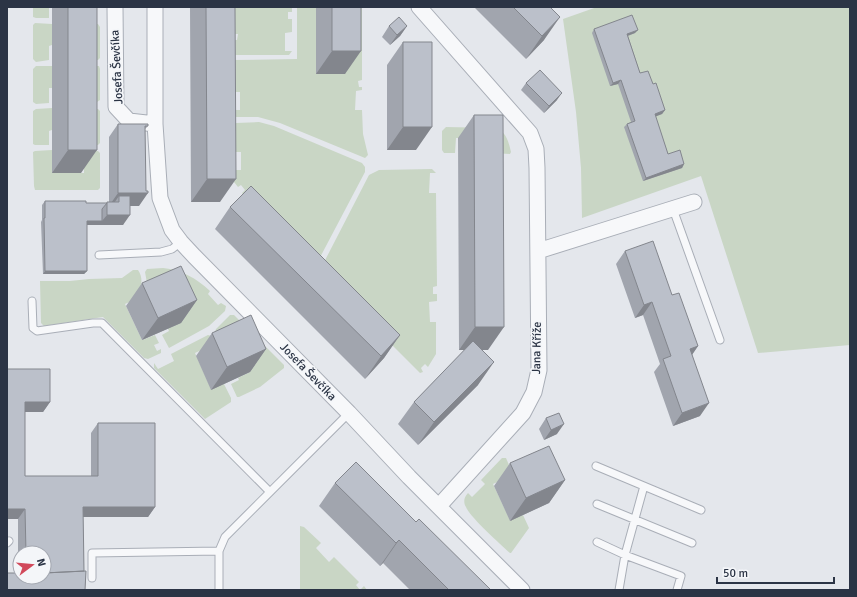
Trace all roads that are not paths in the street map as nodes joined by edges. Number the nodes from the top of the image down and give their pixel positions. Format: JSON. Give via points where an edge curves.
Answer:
{"nodes":[{"id":1,"x":115,"y":7,"type":"edge"},
{"id":2,"x":155,"y":7,"type":"edge"},
{"id":3,"x":419,"y":7,"type":"edge"},
{"id":4,"x":155,"y":124,"type":"junction"},
{"id":5,"x":694,"y":202,"type":"dead end"},
{"id":6,"x":673,"y":209,"type":"junction"},
{"id":7,"x":181,"y":242,"type":"junction"},
{"id":8,"x":538,"y":251,"type":"junction"},
{"id":9,"x":99,"y":255,"type":"dead end"},
{"id":10,"x":32,"y":301,"type":"dead end"},
{"id":11,"x":720,"y":340,"type":"dead end"},
{"id":12,"x":349,"y":413,"type":"junction"},
{"id":13,"x":596,"y":466,"type":"dead end"},
{"id":14,"x":644,"y":486,"type":"junction"},
{"id":15,"x":270,"y":492,"type":"junction"},
{"id":16,"x":597,"y":504,"type":"dead end"},
{"id":17,"x":438,"y":506,"type":"junction"},
{"id":18,"x":701,"y":510,"type":"dead end"},
{"id":19,"x":635,"y":519,"type":"junction"},
{"id":20,"x":597,"y":542,"type":"dead end"},
{"id":21,"x":692,"y":543,"type":"dead end"},
{"id":22,"x":219,"y":551,"type":"junction"},
{"id":23,"x":625,"y":555,"type":"junction"},
{"id":24,"x":92,"y":578,"type":"dead end"},
{"id":25,"x":219,"y":590,"type":"edge"},
{"id":26,"x":522,"y":590,"type":"edge"},
{"id":27,"x":619,"y":590,"type":"edge"},
{"id":28,"x":677,"y":590,"type":"edge"}],
"edges":[{"from":1,"to":4,"type":"street","name":"Josefa Ševčíka","via":[[116,107],[130,121]]},
{"from":2,"to":4,"type":"street","name":"Josefa Ševčíka"},
{"from":3,"to":8,"type":"street","name":"Jana Kříže","via":[[530,133],[536,149],[537,162]]},
{"from":4,"to":7,"type":"street","name":"Josefa Ševčíka","via":[[160,198],[172,230]]},
{"from":5,"to":6,"type":"street"},
{"from":6,"to":8,"type":"street"},
{"from":6,"to":11,"type":"lane"},
{"from":7,"to":9,"type":"lane","via":[[172,249],[161,252]]},
{"from":7,"to":12,"type":"street","name":"Josefa Ševčíka"},
{"from":8,"to":17,"type":"street","name":"Jana Kříže","via":[[539,370],[534,392],[523,413]]},
{"from":10,"to":15,"type":"lane","via":[[33,328],[37,331],[93,323],[105,326]]},
{"from":12,"to":15,"type":"lane"},
{"from":12,"to":17,"type":"street","name":"Josefa Ševčíka"},
{"from":13,"to":14,"type":"lane"},
{"from":14,"to":18,"type":"lane"},
{"from":14,"to":19,"type":"lane"},
{"from":15,"to":22,"type":"lane","via":[[230,531]]},
{"from":16,"to":19,"type":"lane"},
{"from":17,"to":26,"type":"street","name":"Josefa Ševčíka"},
{"from":19,"to":21,"type":"lane"},
{"from":19,"to":23,"type":"lane"},
{"from":20,"to":23,"type":"lane"},
{"from":22,"to":24,"type":"lane","via":[[92,553]]},
{"from":22,"to":25,"type":"lane"},
{"from":23,"to":27,"type":"lane"},
{"from":23,"to":28,"type":"lane","via":[[681,576]]}]}
